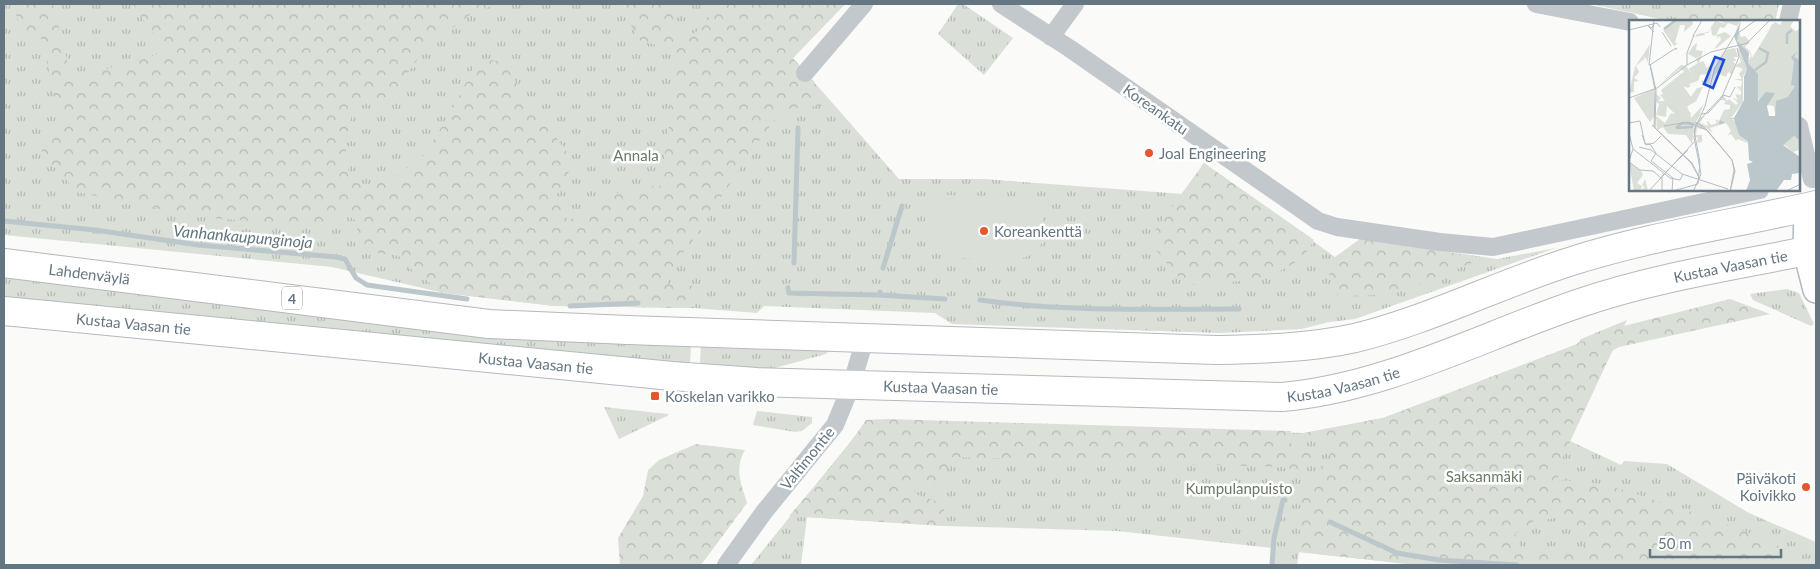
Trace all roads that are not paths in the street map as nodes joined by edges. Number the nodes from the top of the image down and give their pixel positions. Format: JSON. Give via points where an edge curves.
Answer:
{"nodes":[{"id":1,"x":864,"y":4,"type":"edge"},
{"id":2,"x":1001,"y":4,"type":"edge"},
{"id":3,"x":1074,"y":4,"type":"edge"},
{"id":4,"x":1536,"y":4,"type":"edge"},
{"id":5,"x":1792,"y":4,"type":"edge"},
{"id":6,"x":1788,"y":20,"type":"edge"},
{"id":7,"x":1629,"y":22,"type":"edge"},
{"id":8,"x":1051,"y":37,"type":"junction"},
{"id":9,"x":805,"y":73,"type":"dead end"},
{"id":10,"x":1800,"y":131,"type":"edge"},
{"id":11,"x":1809,"y":180,"type":"edge"},
{"id":12,"x":1755,"y":191,"type":"edge"},
{"id":13,"x":1813,"y":212,"type":"edge"},
{"id":14,"x":1811,"y":250,"type":"edge"},
{"id":15,"x":4,"y":263,"type":"edge"},
{"id":16,"x":1816,"y":290,"type":"edge"},
{"id":17,"x":4,"y":311,"type":"edge"},
{"id":18,"x":865,"y":339,"type":"junction"},
{"id":19,"x":851,"y":386,"type":"junction"},
{"id":20,"x":726,"y":565,"type":"edge"}],
"edges":[{"from":1,"to":9,"type":"street"},
{"from":2,"to":8,"type":"street","name":"Koreankatu"},
{"from":3,"to":8,"type":"street"},
{"from":4,"to":7,"type":"street"},
{"from":5,"to":6,"type":"street"},
{"from":8,"to":12,"type":"street","name":"Koreankatu","via":[[1318,221],[1337,227],[1492,247]]},
{"from":10,"to":11,"type":"street"},
{"from":13,"to":14,"type":"street"},
{"from":13,"to":18,"type":"main road","via":[[1606,251],[1402,324],[1332,342],[1216,350]]},
{"from":14,"to":16,"type":"street"},
{"from":14,"to":19,"type":"main road","name":"Kustaa Vaasan tie","via":[[1581,302],[1392,373],[1343,388],[1302,395]]},
{"from":15,"to":18,"type":"main road","name":"Lahdenväylä","number":"4","via":[[489,324]]},
{"from":17,"to":19,"type":"main road","name":"Kustaa Vaasan tie","via":[[672,376]]},
{"from":18,"to":19,"type":"street","name":"Valtimontie"},
{"from":19,"to":20,"type":"street","name":"Valtimontie","via":[[835,424]]}]}
